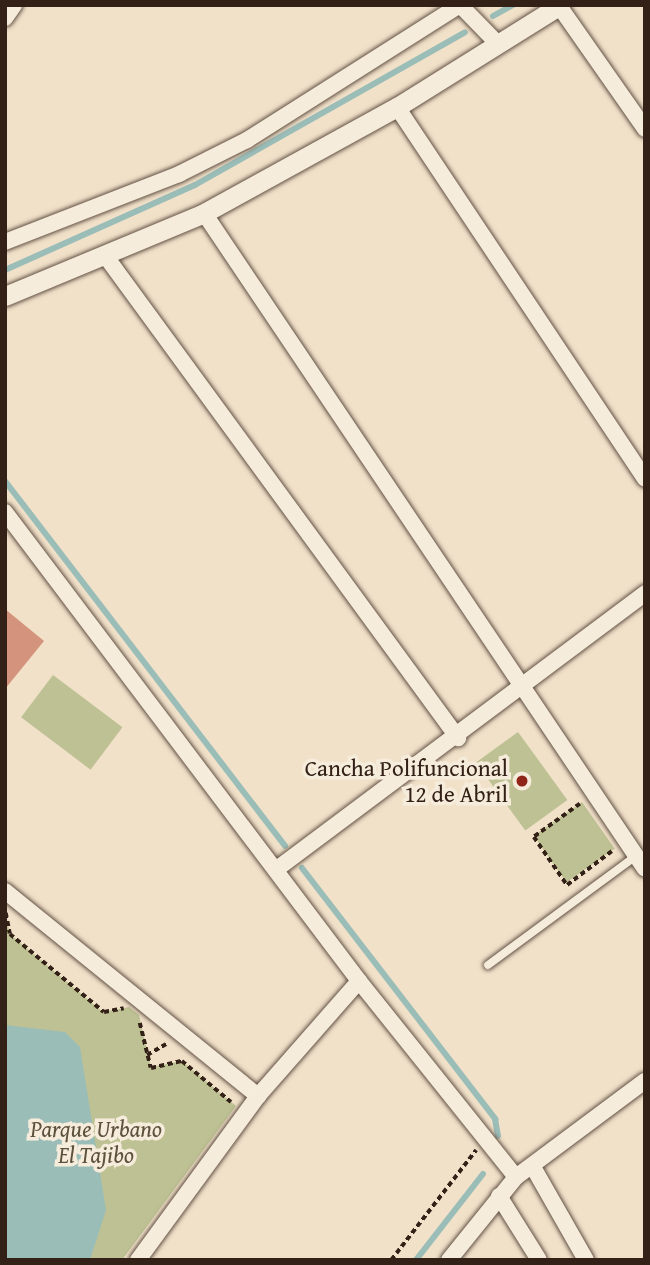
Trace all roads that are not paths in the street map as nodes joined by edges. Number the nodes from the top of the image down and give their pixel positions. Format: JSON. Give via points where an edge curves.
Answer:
{"nodes":[{"id":1,"x":14,"y":5,"type":"edge"},
{"id":2,"x":460,"y":5,"type":"edge"},
{"id":3,"x":560,"y":6,"type":"edge"},
{"id":4,"x":5,"y":18,"type":"edge"},
{"id":5,"x":498,"y":44,"type":"junction"},
{"id":6,"x":397,"y":107,"type":"junction"},
{"id":7,"x":645,"y":129,"type":"edge"},
{"id":8,"x":204,"y":213,"type":"junction"},
{"id":9,"x":5,"y":242,"type":"edge"},
{"id":10,"x":107,"y":258,"type":"junction"},
{"id":11,"x":5,"y":296,"type":"edge"},
{"id":12,"x":645,"y":479,"type":"edge"},
{"id":13,"x":5,"y":512,"type":"edge"},
{"id":14,"x":645,"y":593,"type":"edge"},
{"id":15,"x":521,"y":687,"type":"junction"},
{"id":16,"x":458,"y":738,"type":"junction"},
{"id":17,"x":640,"y":862,"type":"edge"},
{"id":18,"x":278,"y":868,"type":"junction"},
{"id":19,"x":5,"y":891,"type":"edge"},
{"id":20,"x":488,"y":965,"type":"dead end"},
{"id":21,"x":359,"y":981,"type":"junction"},
{"id":22,"x":645,"y":1082,"type":"edge"},
{"id":23,"x":258,"y":1096,"type":"junction"},
{"id":24,"x":533,"y":1167,"type":"junction"},
{"id":25,"x":516,"y":1177,"type":"junction"},
{"id":26,"x":499,"y":1196,"type":"junction"},
{"id":27,"x":138,"y":1260,"type":"edge"},
{"id":28,"x":449,"y":1260,"type":"edge"},
{"id":29,"x":539,"y":1260,"type":"edge"},
{"id":30,"x":586,"y":1260,"type":"edge"}],
"edges":[{"from":1,"to":4,"type":"street"},
{"from":2,"to":5,"type":"street"},
{"from":2,"to":9,"type":"street","via":[[247,140],[179,174]]},
{"from":3,"to":5,"type":"street"},
{"from":3,"to":7,"type":"street"},
{"from":5,"to":6,"type":"street"},
{"from":6,"to":8,"type":"street"},
{"from":6,"to":12,"type":"street"},
{"from":8,"to":10,"type":"street"},
{"from":8,"to":15,"type":"street"},
{"from":10,"to":11,"type":"street"},
{"from":10,"to":16,"type":"street"},
{"from":13,"to":18,"type":"street"},
{"from":14,"to":15,"type":"street"},
{"from":15,"to":16,"type":"street"},
{"from":15,"to":17,"type":"street"},
{"from":16,"to":18,"type":"street"},
{"from":17,"to":20,"type":"lane"},
{"from":18,"to":21,"type":"street"},
{"from":19,"to":23,"type":"street"},
{"from":21,"to":23,"type":"street"},
{"from":21,"to":25,"type":"street"},
{"from":22,"to":24,"type":"street"},
{"from":23,"to":27,"type":"street"},
{"from":24,"to":25,"type":"street"},
{"from":24,"to":30,"type":"street"},
{"from":25,"to":26,"type":"street"},
{"from":26,"to":28,"type":"street"},
{"from":26,"to":29,"type":"street"}]}
